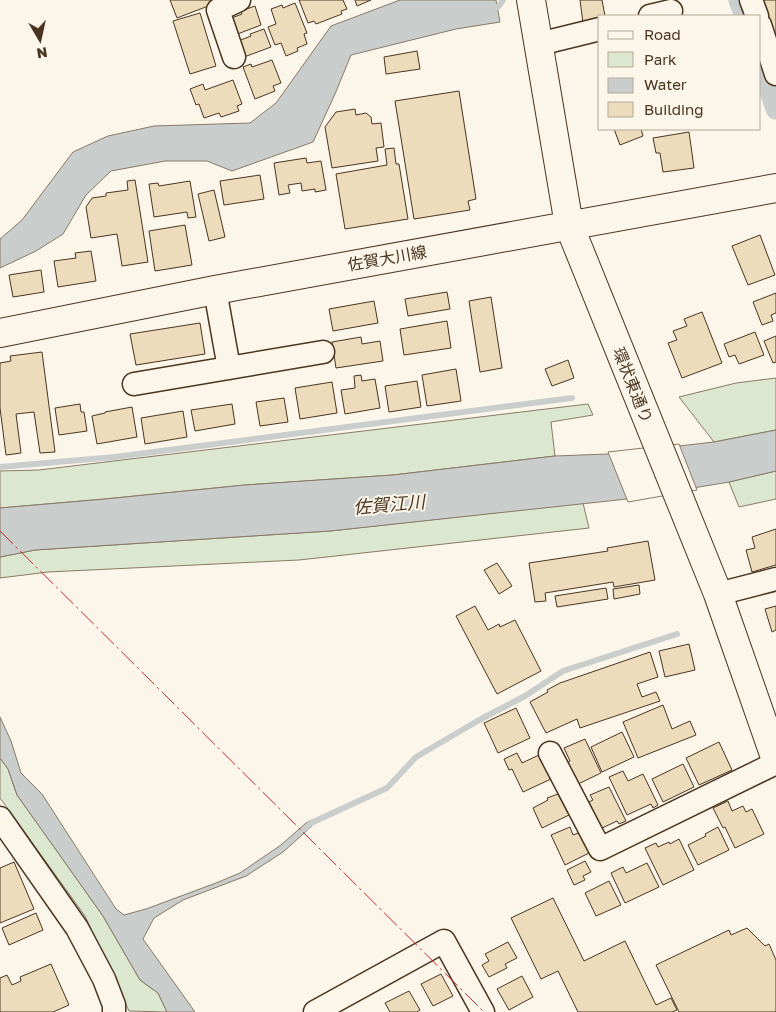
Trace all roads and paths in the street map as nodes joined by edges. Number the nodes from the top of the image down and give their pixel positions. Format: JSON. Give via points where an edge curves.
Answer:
{"nodes":[{"id":1,"x":237,"y":0,"type":"edge"},
{"id":2,"x":531,"y":0,"type":"edge"},
{"id":3,"x":751,"y":0,"type":"edge"},
{"id":4,"x":757,"y":15,"type":"edge"},
{"id":5,"x":761,"y":28,"type":"edge"},
{"id":6,"x":598,"y":29,"type":"edge"},
{"id":7,"x":539,"y":44,"type":"junction"},
{"id":8,"x":234,"y":57,"type":"dead end"},
{"id":9,"x":776,"y":74,"type":"edge"},
{"id":10,"x":776,"y":188,"type":"edge"},
{"id":11,"x":569,"y":225,"type":"junction"},
{"id":12,"x":214,"y":290,"type":"junction"},
{"id":13,"x":0,"y":333,"type":"edge"},
{"id":14,"x":323,"y":352,"type":"dead end"},
{"id":15,"x":229,"y":368,"type":"junction"},
{"id":16,"x":134,"y":384,"type":"dead end"},
{"id":17,"x":776,"y":579,"type":"edge"},
{"id":18,"x":718,"y":594,"type":"junction"},
{"id":19,"x":550,"y":753,"type":"dead end"},
{"id":20,"x":776,"y":762,"type":"edge"},
{"id":21,"x":0,"y":818,"type":"edge"},
{"id":22,"x":114,"y":1012,"type":"edge"},
{"id":23,"x":315,"y":1012,"type":"edge"},
{"id":24,"x":483,"y":1012,"type":"edge"}],
"edges":[{"from":1,"to":8,"type":"street","via":[[218,10]]},
{"from":2,"to":7,"type":"main road","name":"環状東通り"},
{"from":3,"to":4,"type":"street"},
{"from":5,"to":9,"type":"street"},
{"from":6,"to":7,"type":"street"},
{"from":7,"to":11,"type":"main road","name":"環状東通り"},
{"from":10,"to":11,"type":"main road","name":"佐賀大川線"},
{"from":11,"to":12,"type":"main road","name":"佐賀大川線"},
{"from":11,"to":18,"type":"main road","name":"環状東通り"},
{"from":12,"to":13,"type":"main road","name":"佐賀大川線"},
{"from":12,"to":15,"type":"street"},
{"from":14,"to":15,"type":"street"},
{"from":15,"to":16,"type":"street"},
{"from":17,"to":18,"type":"street"},
{"from":18,"to":20,"type":"main road","name":"環状東通り"},
{"from":19,"to":20,"type":"street","via":[[600,849]]},
{"from":21,"to":22,"type":"street","via":[[77,928],[104,979]]},
{"from":23,"to":24,"type":"street","via":[[444,941]]}]}
